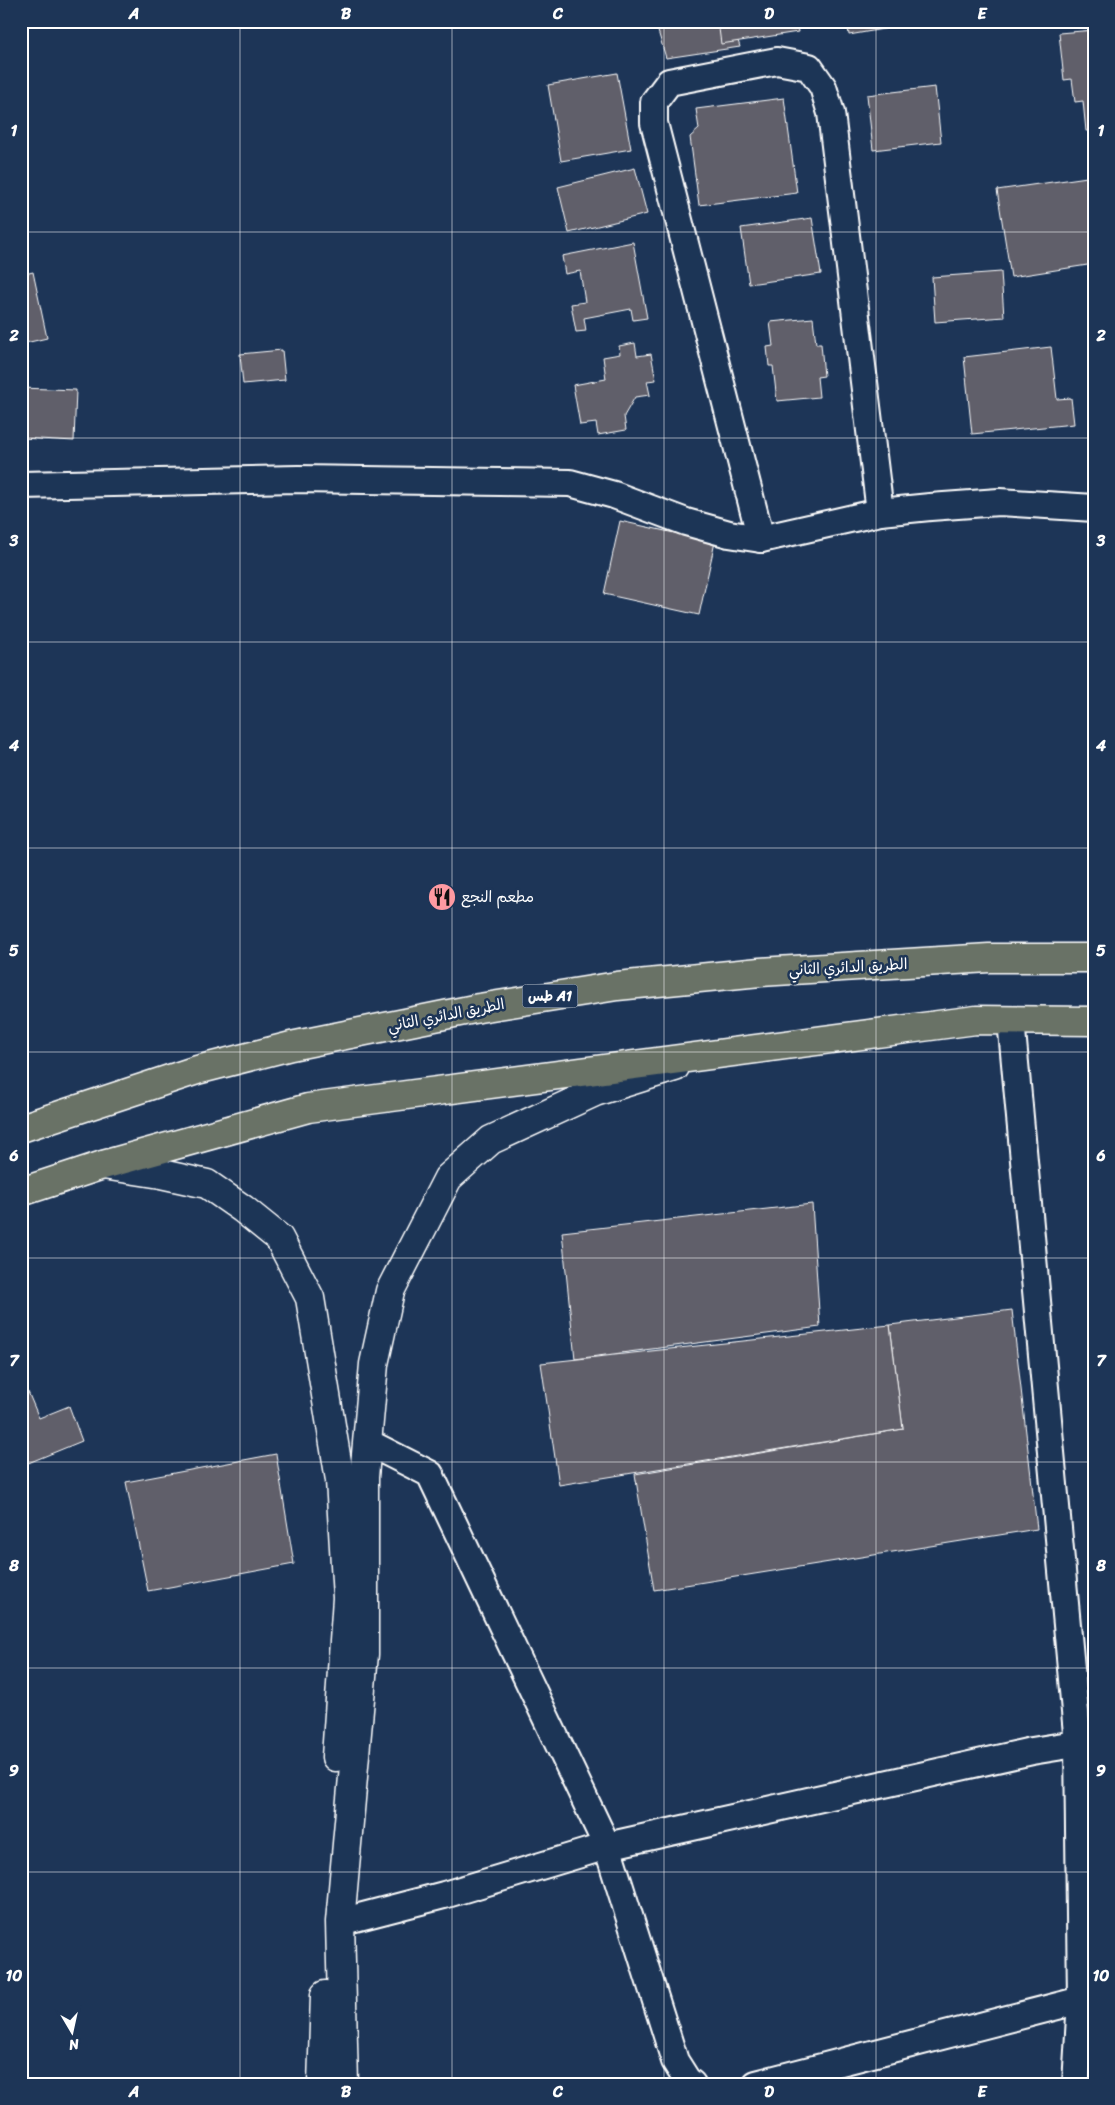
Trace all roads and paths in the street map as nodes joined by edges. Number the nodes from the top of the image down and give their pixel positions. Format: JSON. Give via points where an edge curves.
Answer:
{"nodes":[{"id":1,"x":21,"y":485,"type":"edge"},
{"id":2,"x":1094,"y":508,"type":"edge"},
{"id":3,"x":880,"y":512,"type":"junction"},
{"id":4,"x":761,"y":539,"type":"junction"},
{"id":5,"x":1094,"y":958,"type":"edge"},
{"id":6,"x":1010,"y":1020,"type":"junction"},
{"id":7,"x":1094,"y":1020,"type":"edge"},
{"id":8,"x":710,"y":1056,"type":"junction"},
{"id":9,"x":21,"y":1128,"type":"edge"},
{"id":10,"x":103,"y":1165,"type":"junction"},
{"id":11,"x":21,"y":1192,"type":"edge"},
{"id":12,"x":367,"y":1442,"type":"junction"},
{"id":13,"x":1086,"y":1743,"type":"edge"},
{"id":14,"x":607,"y":1846,"type":"junction"},
{"id":15,"x":340,"y":1922,"type":"junction"},
{"id":16,"x":1081,"y":2000,"type":"junction"},
{"id":17,"x":322,"y":2084,"type":"edge"},
{"id":18,"x":344,"y":2084,"type":"edge"},
{"id":19,"x":692,"y":2084,"type":"edge"},
{"id":20,"x":756,"y":2084,"type":"edge"},
{"id":21,"x":1076,"y":2084,"type":"edge"}],
"edges":[{"from":1,"to":4,"type":"street","via":[[298,480],[570,483],[686,522]]},
{"from":2,"to":3,"type":"street","via":[[999,502]]},
{"from":3,"to":4,"type":"street"},
{"from":3,"to":4,"type":"street","via":[[831,113],[823,87],[809,67],[777,61],[669,82],[654,102],[654,123]]},
{"from":5,"to":9,"type":"highway","name":"الطريق الدائري الثاني","number":"طس A1","via":[[989,958],[760,972],[617,986],[518,1001],[290,1046],[197,1070]]},
{"from":6,"to":7,"type":"highway"},
{"from":6,"to":8,"type":"highway","via":[[976,1020]]},
{"from":6,"to":13,"type":"street"},
{"from":8,"to":10,"type":"highway","via":[[308,1108]]},
{"from":8,"to":12,"type":"street","via":[[595,1092],[491,1140],[448,1178],[390,1291],[374,1364]]},
{"from":10,"to":11,"type":"highway"},
{"from":10,"to":17,"type":"street","via":[[207,1184],[279,1238],[310,1298],[340,1480],[347,1598],[336,1763]]},
{"from":12,"to":14,"type":"street","via":[[430,1474]]},
{"from":12,"to":15,"type":"street","via":[[364,1477],[364,1654]]},
{"from":13,"to":14,"type":"street","via":[[1032,1750]]},
{"from":13,"to":16,"type":"street"},
{"from":14,"to":15,"type":"street","via":[[444,1896]]},
{"from":14,"to":19,"type":"street","via":[[675,2061]]},
{"from":15,"to":18,"type":"street"},
{"from":16,"to":20,"type":"street"},
{"from":16,"to":21,"type":"street"}]}
